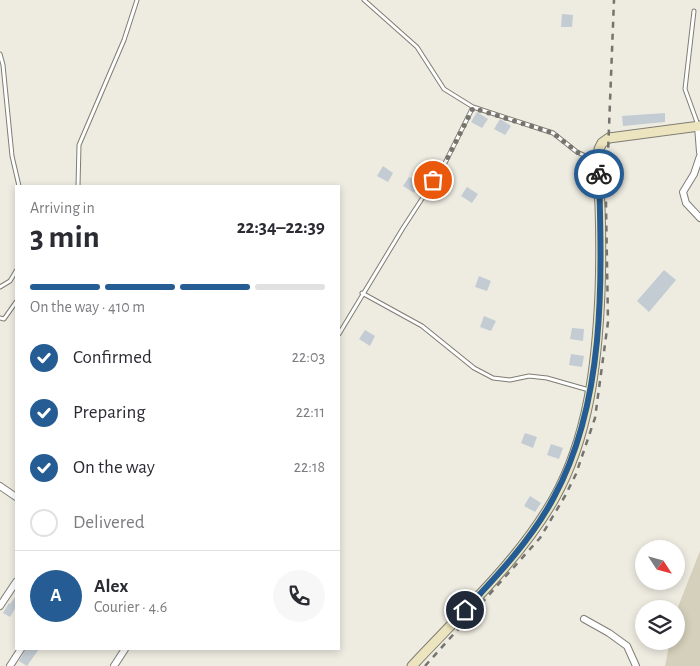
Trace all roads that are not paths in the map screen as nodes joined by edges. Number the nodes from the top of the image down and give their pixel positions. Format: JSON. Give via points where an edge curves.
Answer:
{"nodes":[{"id":1,"x":137,"y":0,"type":"edge"},
{"id":2,"x":364,"y":0,"type":"edge"},
{"id":3,"x":694,"y":11,"type":"dead end"},
{"id":4,"x":0,"y":54,"type":"edge"},
{"id":5,"x":473,"y":108,"type":"junction"},
{"id":6,"x":699,"y":126,"type":"edge"},
{"id":7,"x":700,"y":152,"type":"edge"},
{"id":8,"x":700,"y":156,"type":"edge"},
{"id":9,"x":599,"y":162,"type":"junction"},
{"id":10,"x":19,"y":185,"type":"edge"},
{"id":11,"x":78,"y":185,"type":"edge"},
{"id":12,"x":700,"y":218,"type":"edge"},
{"id":13,"x":15,"y":273,"type":"edge"},
{"id":14,"x":0,"y":287,"type":"edge"},
{"id":15,"x":362,"y":293,"type":"junction"},
{"id":16,"x":15,"y":303,"type":"edge"},
{"id":17,"x":0,"y":318,"type":"edge"},
{"id":18,"x":340,"y":332,"type":"edge"},
{"id":19,"x":590,"y":390,"type":"junction"},
{"id":20,"x":0,"y":486,"type":"edge"},
{"id":21,"x":15,"y":496,"type":"edge"},
{"id":22,"x":15,"y":584,"type":"edge"},
{"id":23,"x":0,"y":606,"type":"edge"},
{"id":24,"x":584,"y":619,"type":"dead end"},
{"id":25,"x":20,"y":650,"type":"edge"},
{"id":26,"x":124,"y":650,"type":"edge"},
{"id":27,"x":10,"y":666,"type":"edge"},
{"id":28,"x":114,"y":666,"type":"edge"},
{"id":29,"x":412,"y":666,"type":"edge"},
{"id":30,"x":636,"y":666,"type":"edge"}],
"edges":[{"from":1,"to":11,"type":"lane","via":[[124,40],[79,145]]},
{"from":2,"to":5,"type":"lane","via":[[417,47],[444,89]]},
{"from":3,"to":6,"type":"lane","via":[[685,89]]},
{"from":4,"to":10,"type":"lane","via":[[12,156]]},
{"from":5,"to":9,"type":"lane","via":[[553,133],[577,152]]},
{"from":5,"to":15,"type":"lane","via":[[444,165]]},
{"from":6,"to":7,"type":"street"},
{"from":6,"to":9,"type":"main road","via":[[609,138],[599,149]]},
{"from":8,"to":12,"type":"street","via":[[683,192],[686,203]]},
{"from":9,"to":19,"type":"main road","via":[[600,294]]},
{"from":13,"to":14,"type":"lane","via":[[10,281]]},
{"from":15,"to":18,"type":"lane"},
{"from":15,"to":19,"type":"lane","via":[[422,326],[474,368],[493,378],[547,378]]},
{"from":16,"to":17,"type":"lane","via":[[4,319]]},
{"from":19,"to":29,"type":"main road","via":[[575,450],[554,499],[512,557]]},
{"from":20,"to":21,"type":"street"},
{"from":22,"to":23,"type":"street"},
{"from":24,"to":30,"type":"street","via":[[627,646]]},
{"from":25,"to":27,"type":"street"},
{"from":26,"to":28,"type":"street"}]}
